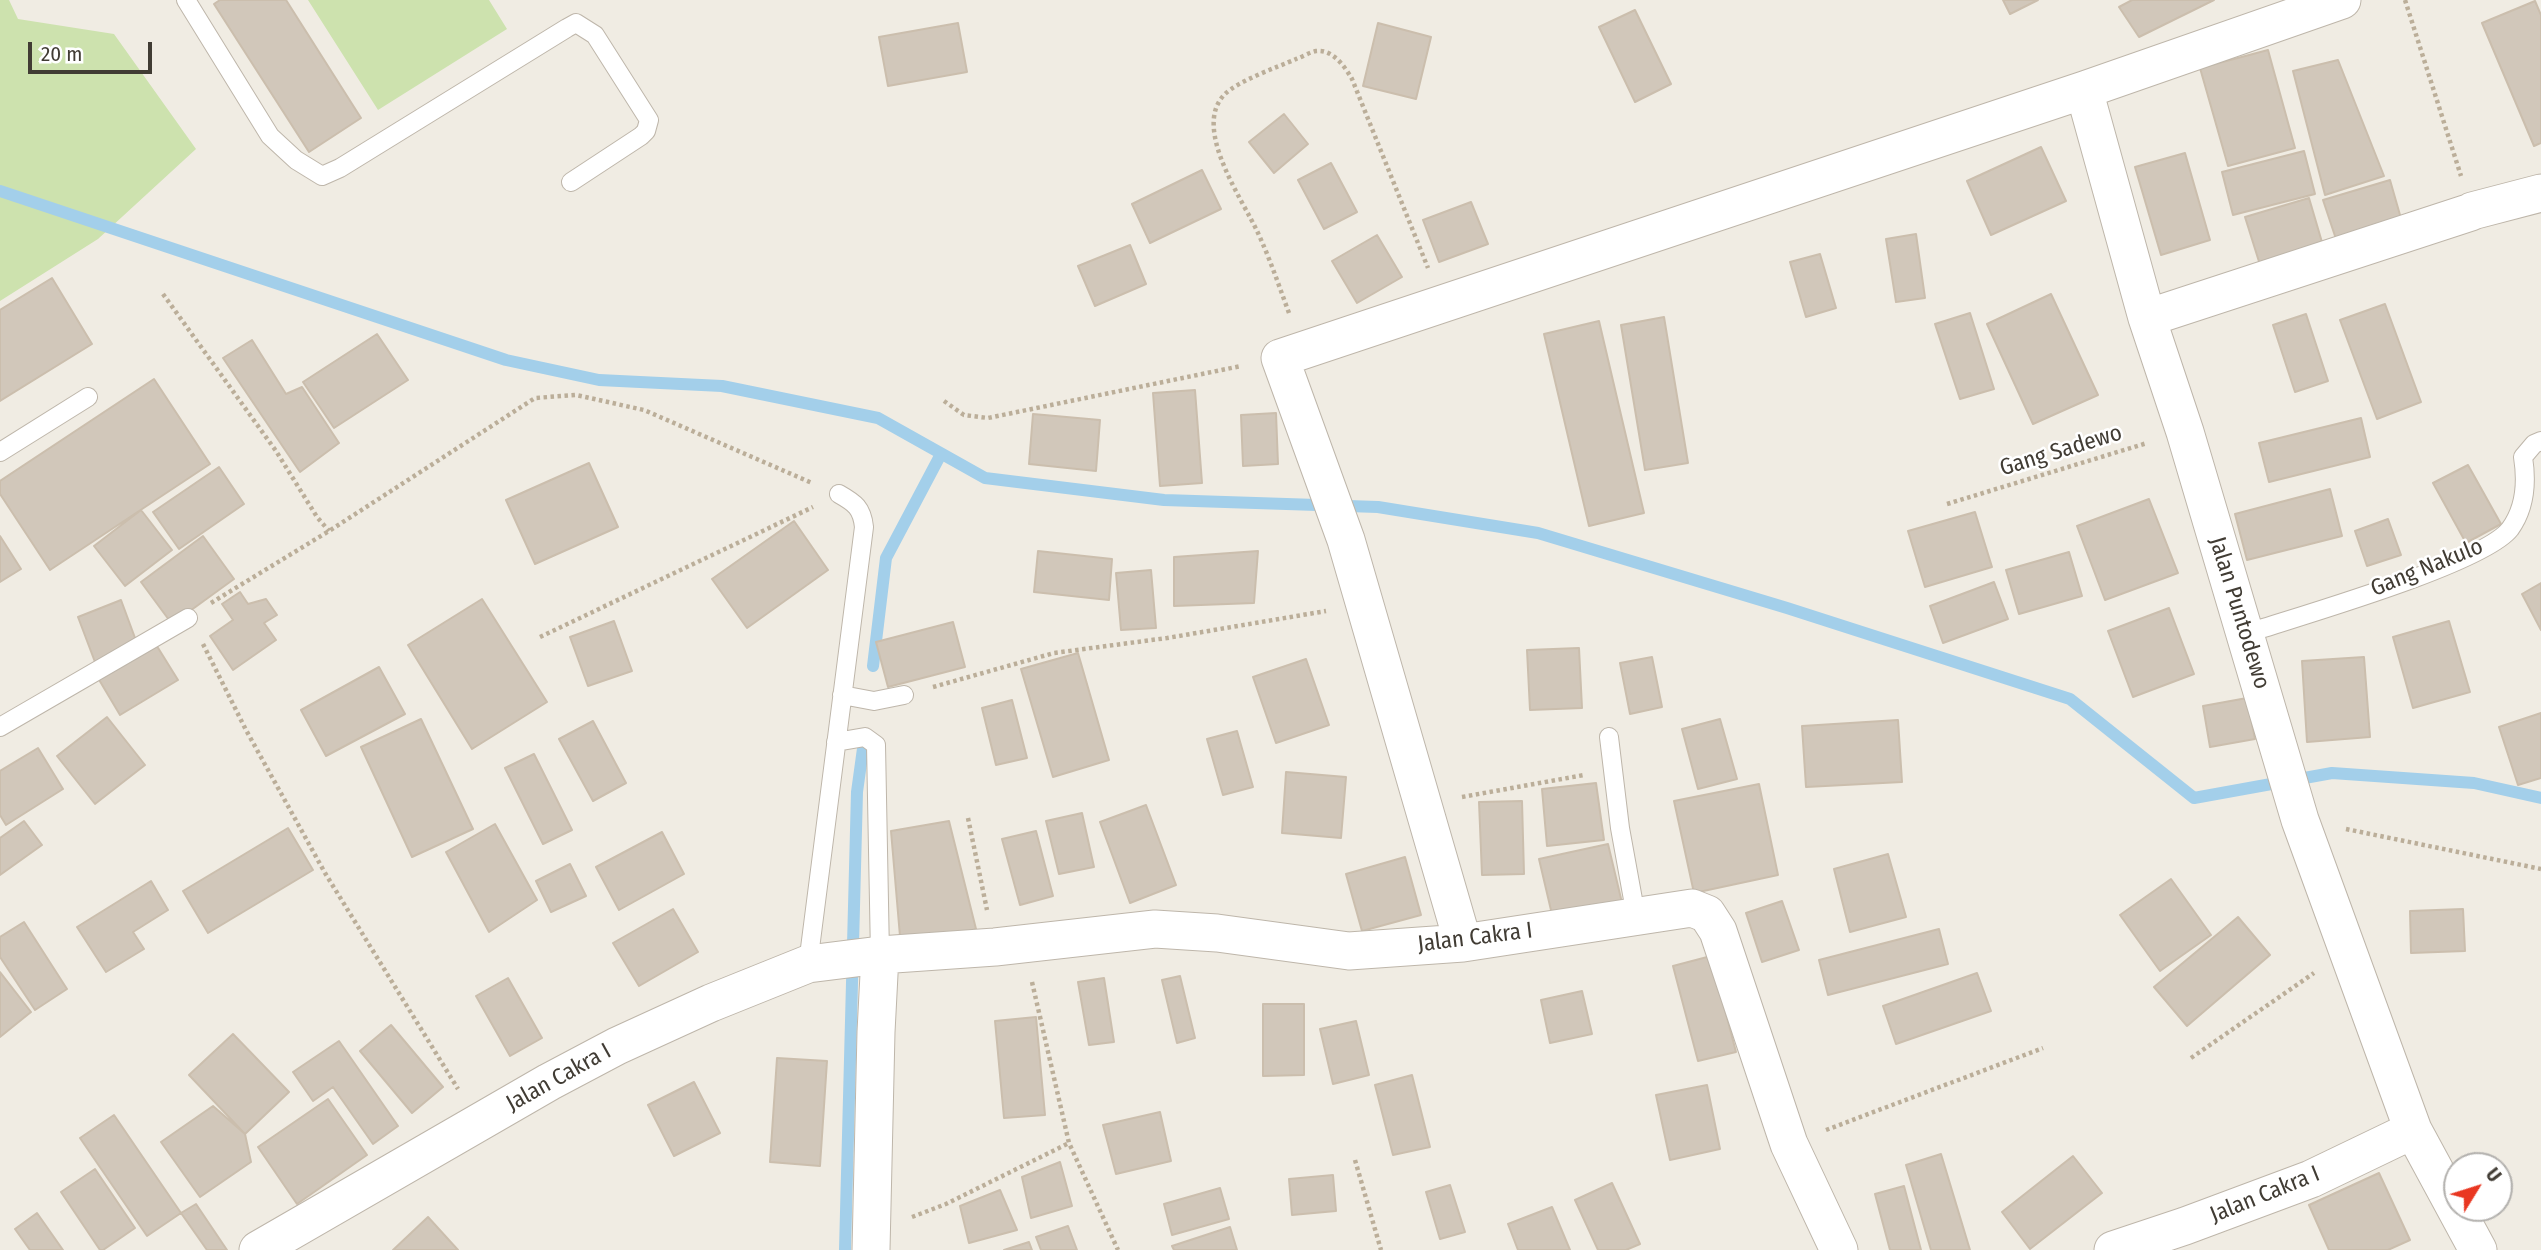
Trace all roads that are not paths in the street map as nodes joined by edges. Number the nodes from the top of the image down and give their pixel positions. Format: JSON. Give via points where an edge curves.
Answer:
{"nodes":[{"id":1,"x":186,"y":0,"type":"edge"},
{"id":2,"x":2333,"y":1,"type":"edge"},
{"id":3,"x":2084,"y":90,"type":"junction"},
{"id":4,"x":571,"y":181,"type":"dead end"},
{"id":5,"x":2541,"y":193,"type":"edge"},
{"id":6,"x":2147,"y":318,"type":"junction"},
{"id":7,"x":88,"y":397,"type":"dead end"},
{"id":8,"x":2541,"y":441,"type":"edge"},
{"id":9,"x":0,"y":452,"type":"edge"},
{"id":10,"x":839,"y":494,"type":"road end"},
{"id":11,"x":188,"y":618,"type":"road end"},
{"id":12,"x":2245,"y":634,"type":"junction"},
{"id":13,"x":842,"y":695,"type":"junction"},
{"id":14,"x":904,"y":695,"type":"road end"},
{"id":15,"x":0,"y":727,"type":"edge"},
{"id":16,"x":1609,"y":737,"type":"dead end"},
{"id":17,"x":850,"y":739,"type":"junction"},
{"id":18,"x":1636,"y":916,"type":"junction"},
{"id":19,"x":1463,"y":943,"type":"junction"},
{"id":20,"x":874,"y":956,"type":"junction"},
{"id":21,"x":818,"y":963,"type":"junction"},
{"id":22,"x":2413,"y":1130,"type":"junction"},
{"id":23,"x":871,"y":1241,"type":"edge"},
{"id":24,"x":258,"y":1250,"type":"edge"},
{"id":25,"x":1839,"y":1250,"type":"edge"},
{"id":26,"x":2113,"y":1250,"type":"edge"},
{"id":27,"x":2478,"y":1250,"type":"edge"}],
"edges":[{"from":1,"to":4,"type":"lane","via":[[270,136],[322,176],[567,28],[576,23],[587,28],[649,120],[641,136]]},
{"from":2,"to":3,"type":"street"},
{"from":3,"to":6,"type":"street","name":"Jalan Puntodewo"},
{"from":3,"to":19,"type":"street","via":[[1292,354],[1323,477],[1346,540]]},
{"from":5,"to":6,"type":"street"},
{"from":6,"to":12,"type":"street","name":"Jalan Puntodewo"},
{"from":7,"to":9,"type":"lane"},
{"from":8,"to":12,"type":"lane","name":"Gang Nakulo","via":[[2523,457],[2523,502],[2509,530],[2479,551]]},
{"from":10,"to":13,"type":"lane","via":[[862,512],[864,527]]},
{"from":11,"to":15,"type":"lane"},
{"from":12,"to":22,"type":"street","name":"Jalan Puntodewo","via":[[2297,808]]},
{"from":13,"to":14,"type":"lane","via":[[874,701]]},
{"from":13,"to":17,"type":"lane"},
{"from":16,"to":18,"type":"lane"},
{"from":17,"to":20,"type":"lane","via":[[876,745],[878,763]]},
{"from":17,"to":21,"type":"lane"},
{"from":18,"to":19,"type":"street","name":"Jalan Cakra I"},
{"from":18,"to":25,"type":"street","name":"Jalan Cakra I","via":[[1692,908],[1707,914],[1718,930],[1789,1144]]},
{"from":19,"to":20,"type":"street","name":"Jalan Cakra I","via":[[1349,951],[1155,929]]},
{"from":20,"to":21,"type":"street","name":"Jalan Cakra I"},
{"from":20,"to":23,"type":"street"},
{"from":21,"to":24,"type":"street","name":"Jalan Cakra I","via":[[711,1003],[617,1046]]},
{"from":22,"to":26,"type":"street","name":"Jalan Cakra I","via":[[2311,1179]]},
{"from":22,"to":27,"type":"street","name":"Jalan Puntodewo"}]}
